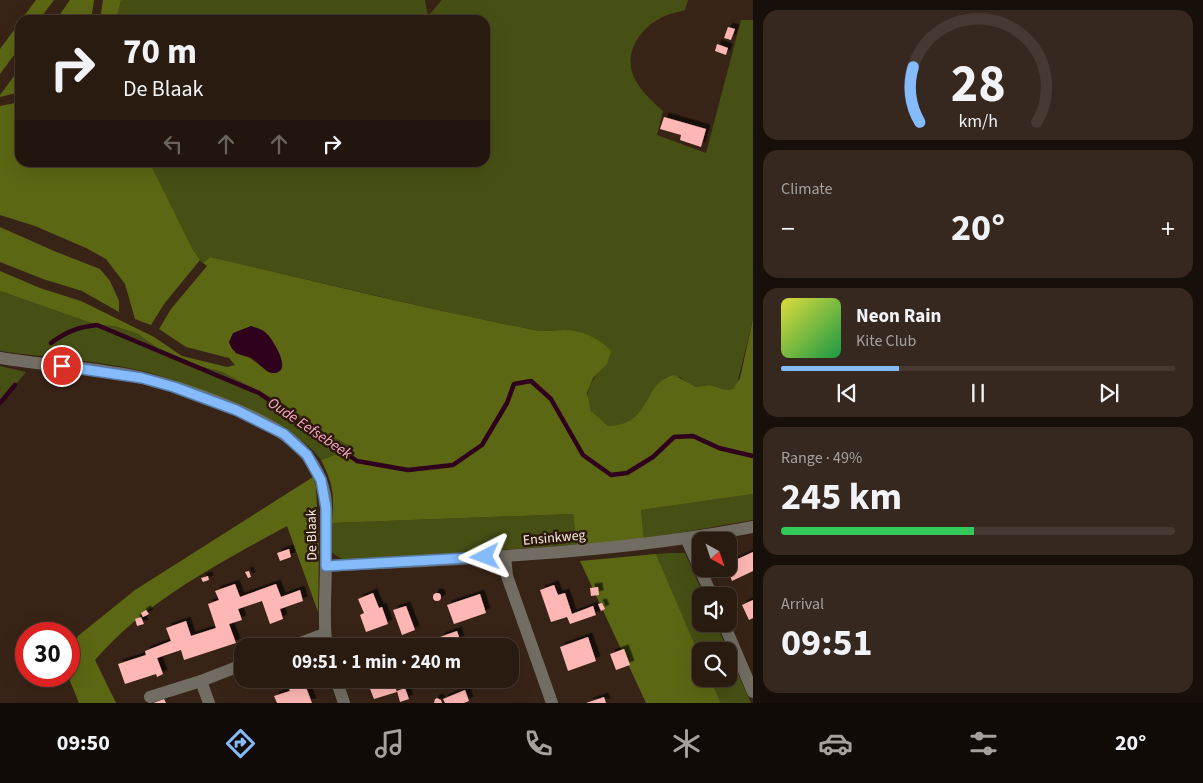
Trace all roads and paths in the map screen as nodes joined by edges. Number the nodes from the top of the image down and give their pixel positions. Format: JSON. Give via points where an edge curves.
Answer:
{"nodes":[{"id":1,"x":0,"y":358,"type":"edge"},
{"id":2,"x":753,"y":527,"type":"edge"},
{"id":3,"x":686,"y":538,"type":"junction"},
{"id":4,"x":505,"y":556,"type":"junction"},
{"id":5,"x":326,"y":566,"type":"junction"},
{"id":6,"x":708,"y":587,"type":"edge"},
{"id":7,"x":727,"y":632,"type":"edge"},
{"id":8,"x":326,"y":638,"type":"edge"},
{"id":9,"x":234,"y":668,"type":"edge"},
{"id":10,"x":200,"y":682,"type":"junction"},
{"id":11,"x":339,"y":688,"type":"edge"},
{"id":12,"x":753,"y":692,"type":"edge"},
{"id":13,"x":150,"y":697,"type":"dead end"},
{"id":14,"x":209,"y":703,"type":"edge"},
{"id":15,"x":344,"y":703,"type":"edge"},
{"id":16,"x":552,"y":703,"type":"edge"}],
"edges":[{"from":1,"to":5,"type":"street","name":"De Blaak","via":[[142,378],[236,410],[284,434],[307,455],[321,480],[326,508]]},
{"from":2,"to":3,"type":"street","name":"Ensinkweg"},
{"from":3,"to":4,"type":"street","name":"Ensinkweg"},
{"from":3,"to":6,"type":"street"},
{"from":4,"to":5,"type":"street","name":"Ensinkweg"},
{"from":4,"to":16,"type":"street","via":[[507,576]]},
{"from":5,"to":8,"type":"street","name":"De Blaak"},
{"from":7,"to":12,"type":"street"},
{"from":9,"to":10,"type":"street"},
{"from":10,"to":13,"type":"street"},
{"from":10,"to":14,"type":"street"},
{"from":11,"to":15,"type":"street"}]}
